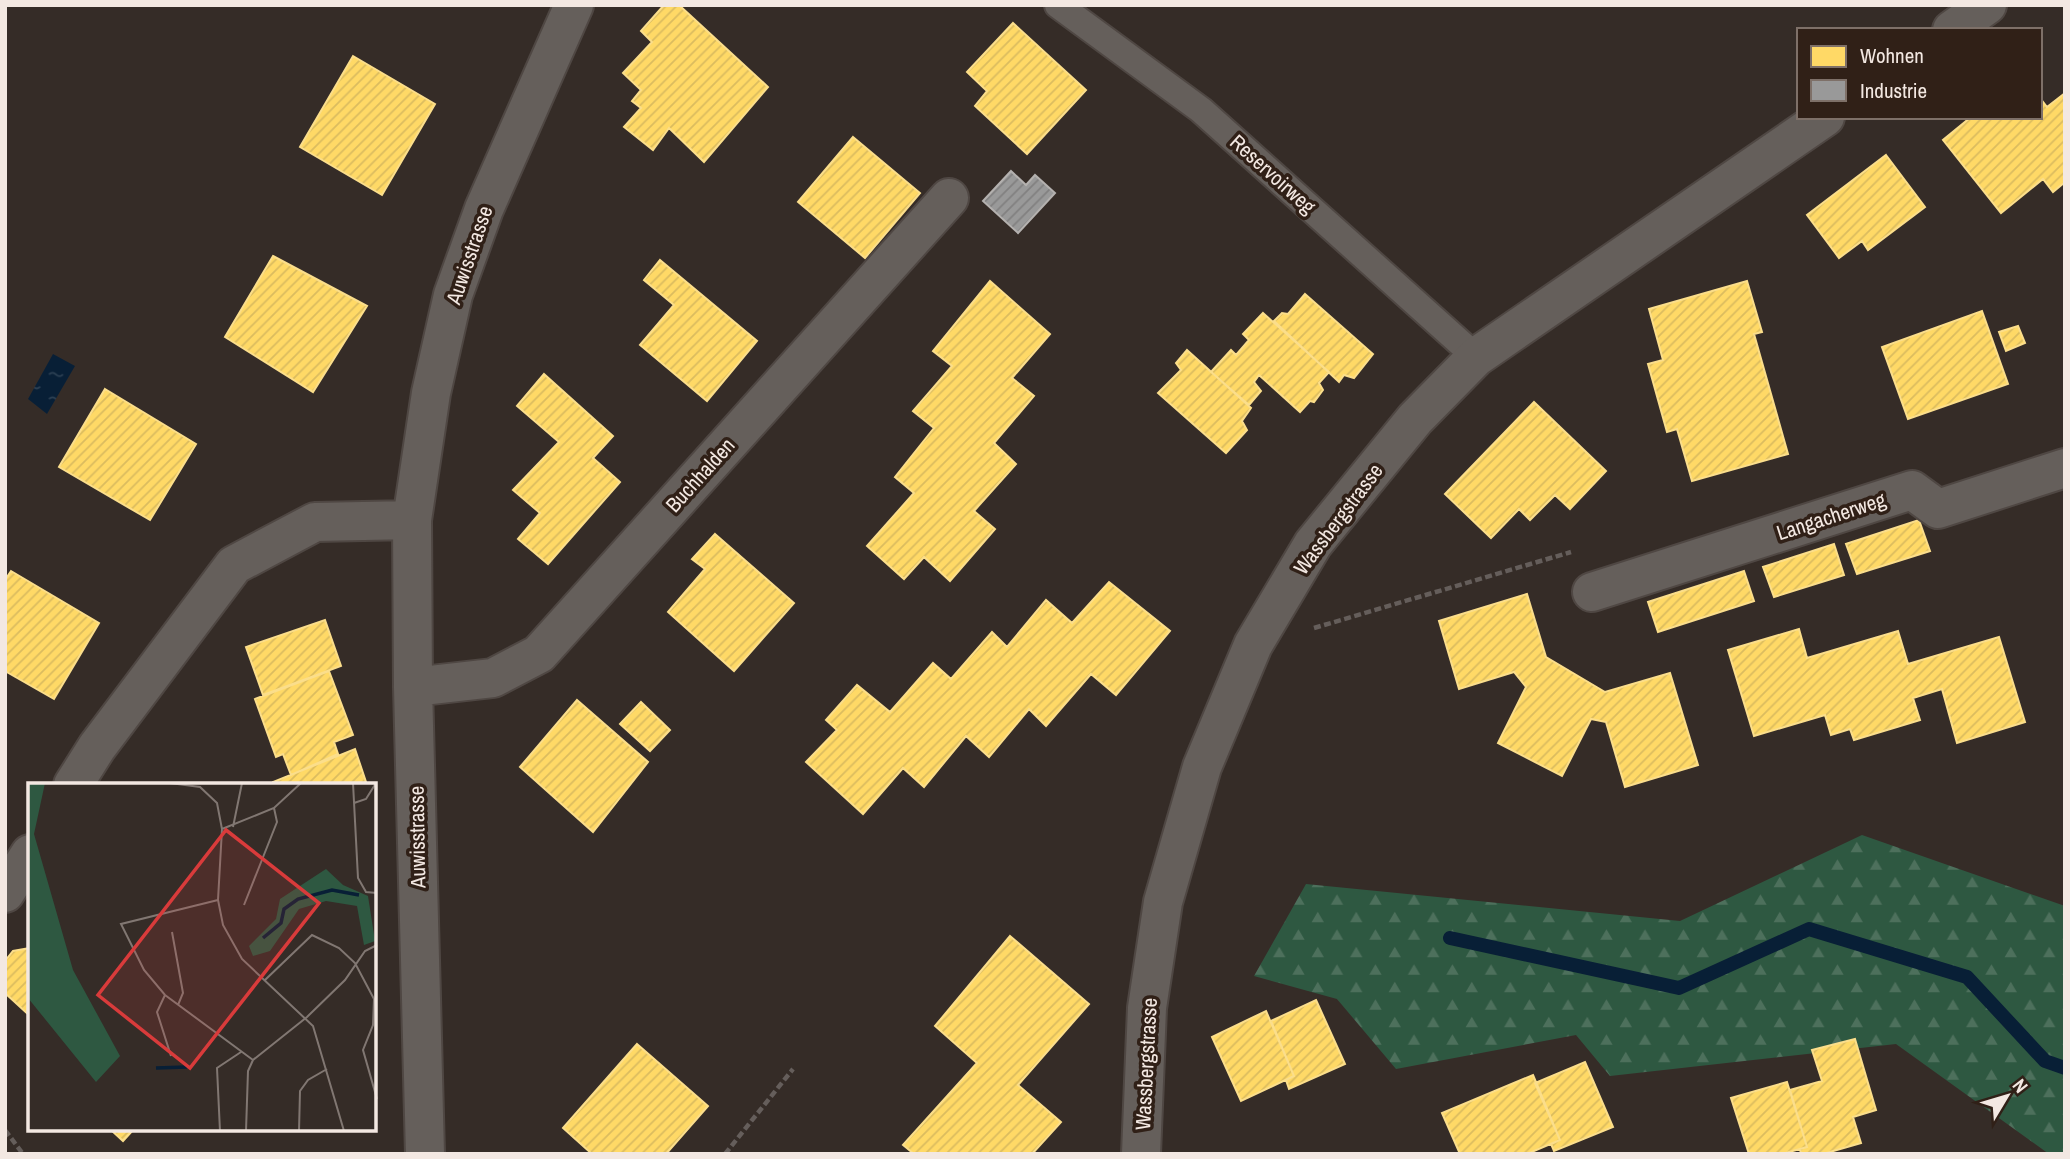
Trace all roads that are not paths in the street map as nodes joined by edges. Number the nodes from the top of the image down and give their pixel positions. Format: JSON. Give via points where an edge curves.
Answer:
{"nodes":[{"id":1,"x":574,"y":5,"type":"edge"},
{"id":2,"x":1058,"y":5,"type":"edge"},
{"id":3,"x":1987,"y":5,"type":"edge"},
{"id":4,"x":1955,"y":28,"type":"edge"},
{"id":5,"x":1822,"y":119,"type":"edge"},
{"id":6,"x":949,"y":198,"type":"dead end"},
{"id":7,"x":1476,"y":357,"type":"junction"},
{"id":8,"x":2065,"y":468,"type":"edge"},
{"id":9,"x":412,"y":520,"type":"junction"},
{"id":10,"x":1592,"y":592,"type":"road end"},
{"id":11,"x":413,"y":687,"type":"junction"},
{"id":12,"x":74,"y":783,"type":"edge"},
{"id":13,"x":28,"y":857,"type":"edge"},
{"id":14,"x":5,"y":893,"type":"edge"},
{"id":15,"x":425,"y":1154,"type":"edge"},
{"id":16,"x":1141,"y":1154,"type":"edge"}],
"edges":[{"from":1,"to":9,"type":"street","name":"Auwisstrasse","via":[[484,209],[453,295],[431,393]]},
{"from":2,"to":7,"type":"lane","name":"Reservoirweg","via":[[1201,110]]},
{"from":3,"to":4,"type":"street"},
{"from":5,"to":7,"type":"street","name":"Wassbergstrasse"},
{"from":6,"to":11,"type":"street","name":"Buchhalden","via":[[539,654],[492,678]]},
{"from":7,"to":16,"type":"street","name":"Wassbergstrasse","via":[[1415,419],[1313,544],[1253,645],[1202,766],[1163,902],[1147,1008]]},
{"from":8,"to":10,"type":"street","name":"Langacherweg","via":[[1938,509],[1912,491]]},
{"from":9,"to":11,"type":"street","name":"Auwisstrasse"},
{"from":9,"to":12,"type":"street","via":[[315,522],[234,565]]},
{"from":11,"to":15,"type":"street","name":"Auwisstrasse"},
{"from":13,"to":14,"type":"street"}]}
